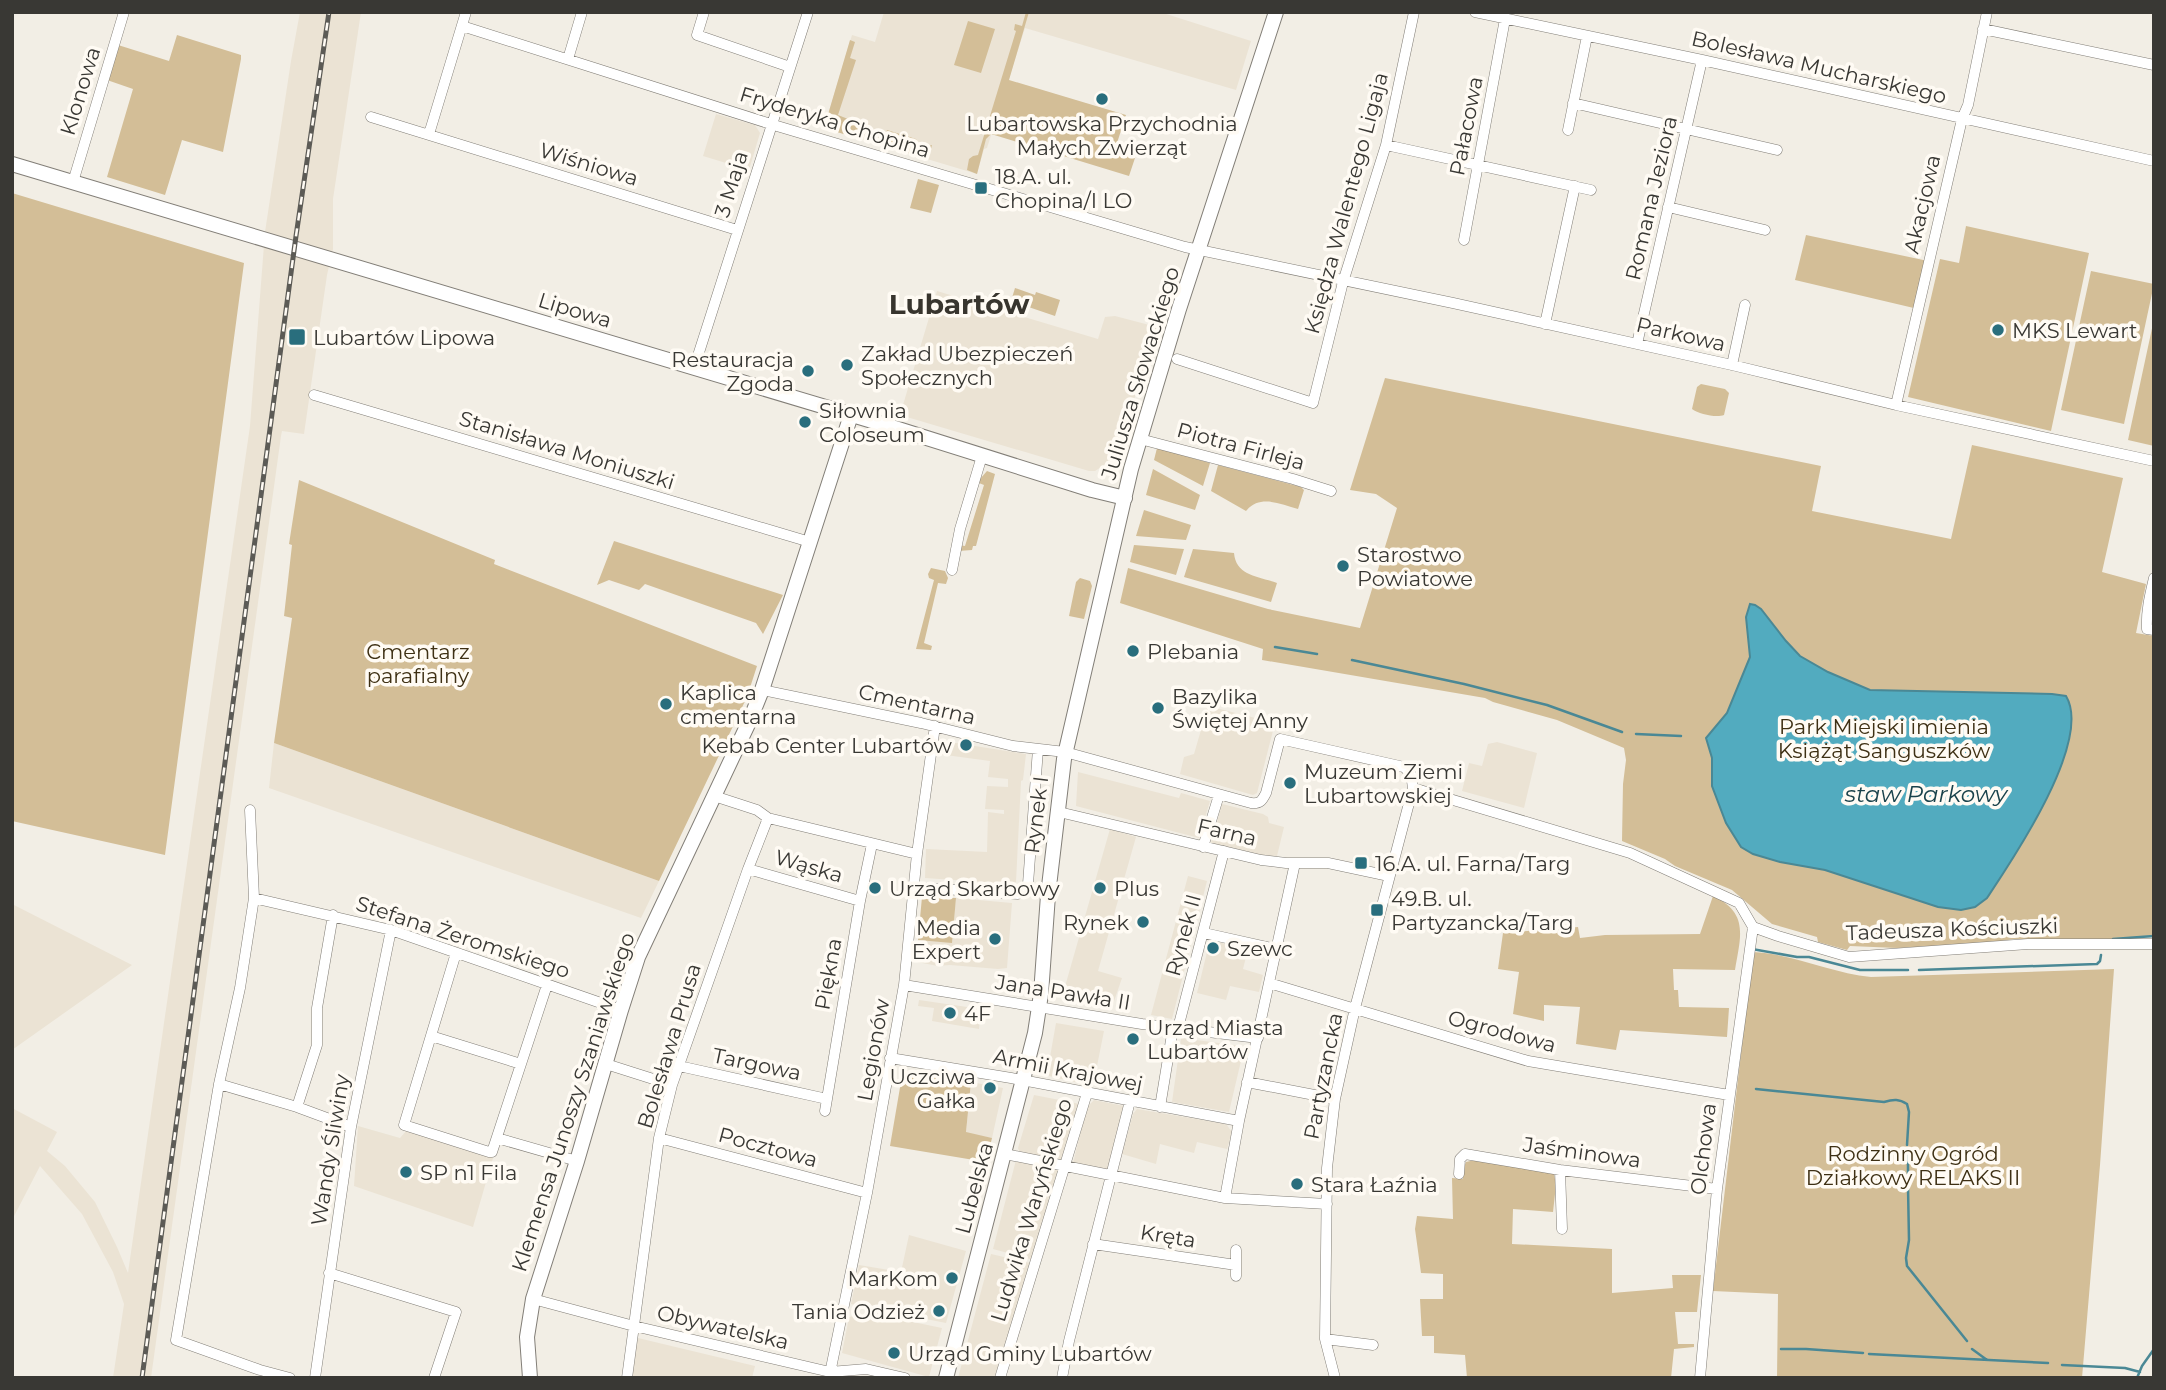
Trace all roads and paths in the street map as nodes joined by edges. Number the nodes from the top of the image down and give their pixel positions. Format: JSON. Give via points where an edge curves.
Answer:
{"nodes":[{"id":1,"x":124,"y":12,"type":"edge"},
{"id":2,"x":466,"y":12,"type":"edge"},
{"id":3,"x":582,"y":12,"type":"edge"},
{"id":4,"x":704,"y":12,"type":"edge"},
{"id":5,"x":807,"y":12,"type":"edge"},
{"id":6,"x":1276,"y":12,"type":"edge"},
{"id":7,"x":1414,"y":12,"type":"edge"},
{"id":8,"x":1475,"y":12,"type":"edge"},
{"id":9,"x":1534,"y":12,"type":"edge"},
{"id":10,"x":1987,"y":12,"type":"edge"},
{"id":11,"x":1505,"y":19,"type":"junction"},
{"id":12,"x":1531,"y":24,"type":"junction"},
{"id":13,"x":462,"y":26,"type":"junction"},
{"id":14,"x":1983,"y":30,"type":"junction"},
{"id":15,"x":1587,"y":36,"type":"junction"},
{"id":16,"x":568,"y":59,"type":"junction"},
{"id":17,"x":1702,"y":60,"type":"junction"},
{"id":18,"x":2154,"y":65,"type":"edge"},
{"id":19,"x":789,"y":67,"type":"junction"},
{"id":20,"x":1573,"y":103,"type":"junction"},
{"id":21,"x":371,"y":117,"type":"dead end"},
{"id":22,"x":1962,"y":119,"type":"junction"},
{"id":23,"x":771,"y":124,"type":"junction"},
{"id":24,"x":1686,"y":129,"type":"junction"},
{"id":25,"x":1568,"y":130,"type":"dead end"},
{"id":26,"x":429,"y":134,"type":"junction"},
{"id":27,"x":1386,"y":145,"type":"junction"},
{"id":28,"x":1777,"y":150,"type":"dead end"},
{"id":29,"x":2154,"y":161,"type":"edge"},
{"id":30,"x":12,"y":163,"type":"edge"},
{"id":31,"x":1479,"y":165,"type":"junction"},
{"id":32,"x":73,"y":182,"type":"junction"},
{"id":33,"x":1575,"y":186,"type":"junction"},
{"id":34,"x":1591,"y":190,"type":"dead end"},
{"id":35,"x":1668,"y":207,"type":"junction"},
{"id":36,"x":737,"y":230,"type":"junction"},
{"id":37,"x":1765,"y":230,"type":"dead end"},
{"id":38,"x":1464,"y":240,"type":"dead end"},
{"id":39,"x":1199,"y":250,"type":"junction"},
{"id":40,"x":1343,"y":282,"type":"junction"},
{"id":41,"x":1745,"y":305,"type":"dead end"},
{"id":42,"x":1545,"y":324,"type":"junction"},
{"id":43,"x":1637,"y":344,"type":"junction"},
{"id":44,"x":1177,"y":359,"type":"dead end"},
{"id":45,"x":1732,"y":365,"type":"junction"},
{"id":46,"x":694,"y":368,"type":"junction"},
{"id":47,"x":314,"y":394,"type":"dead end"},
{"id":48,"x":1896,"y":405,"type":"junction"},
{"id":49,"x":851,"y":415,"type":"junction"},
{"id":50,"x":1140,"y":439,"type":"junction"},
{"id":51,"x":982,"y":456,"type":"junction"},
{"id":52,"x":2154,"y":461,"type":"edge"},
{"id":53,"x":1331,"y":491,"type":"dead end"},
{"id":54,"x":1125,"y":498,"type":"junction"},
{"id":55,"x":810,"y":541,"type":"junction"},
{"id":56,"x":952,"y":570,"type":"dead end"},
{"id":57,"x":2154,"y":578,"type":"edge"},
{"id":58,"x":2154,"y":630,"type":"edge"},
{"id":59,"x":762,"y":690,"type":"junction"},
{"id":60,"x":935,"y":726,"type":"junction"},
{"id":61,"x":1038,"y":749,"type":"junction"},
{"id":62,"x":1065,"y":752,"type":"junction"},
{"id":63,"x":1413,"y":788,"type":"junction"},
{"id":64,"x":1219,"y":794,"type":"junction"},
{"id":65,"x":714,"y":796,"type":"junction"},
{"id":66,"x":250,"y":810,"type":"dead end"},
{"id":67,"x":1059,"y":812,"type":"junction"},
{"id":68,"x":768,"y":818,"type":"junction"},
{"id":69,"x":872,"y":844,"type":"junction"},
{"id":70,"x":1203,"y":847,"type":"junction"},
{"id":71,"x":1224,"y":851,"type":"junction"},
{"id":72,"x":917,"y":853,"type":"junction"},
{"id":73,"x":1295,"y":863,"type":"junction"},
{"id":74,"x":748,"y":869,"type":"junction"},
{"id":75,"x":1390,"y":876,"type":"junction"},
{"id":76,"x":914,"y":887,"type":"junction"},
{"id":77,"x":254,"y":898,"type":"junction"},
{"id":78,"x":860,"y":901,"type":"junction"},
{"id":79,"x":333,"y":915,"type":"junction"},
{"id":80,"x":1753,"y":927,"type":"junction"},
{"id":81,"x":391,"y":930,"type":"junction"},
{"id":82,"x":1204,"y":933,"type":"junction"},
{"id":83,"x":2154,"y":944,"type":"edge"},
{"id":84,"x":1276,"y":949,"type":"junction"},
{"id":85,"x":456,"y":953,"type":"junction"},
{"id":86,"x":1269,"y":983,"type":"junction"},
{"id":87,"x":547,"y":985,"type":"junction"},
{"id":88,"x":904,"y":985,"type":"junction"},
{"id":89,"x":1040,"y":1008,"type":"junction"},
{"id":90,"x":1355,"y":1008,"type":"junction"},
{"id":91,"x":621,"y":1010,"type":"junction"},
{"id":92,"x":1175,"y":1028,"type":"junction"},
{"id":93,"x":431,"y":1036,"type":"junction"},
{"id":94,"x":1258,"y":1038,"type":"junction"},
{"id":95,"x":891,"y":1058,"type":"junction"},
{"id":96,"x":521,"y":1064,"type":"junction"},
{"id":97,"x":606,"y":1064,"type":"junction"},
{"id":98,"x":678,"y":1066,"type":"junction"},
{"id":99,"x":1024,"y":1080,"type":"junction"},
{"id":100,"x":1247,"y":1083,"type":"junction"},
{"id":101,"x":219,"y":1084,"type":"junction"},
{"id":102,"x":672,"y":1085,"type":"junction"},
{"id":103,"x":1087,"y":1093,"type":"junction"},
{"id":104,"x":1730,"y":1095,"type":"junction"},
{"id":105,"x":827,"y":1099,"type":"junction"},
{"id":106,"x":1335,"y":1099,"type":"junction"},
{"id":107,"x":1130,"y":1101,"type":"junction"},
{"id":108,"x":297,"y":1107,"type":"junction"},
{"id":109,"x":1160,"y":1107,"type":"junction"},
{"id":110,"x":825,"y":1111,"type":"dead end"},
{"id":111,"x":1239,"y":1121,"type":"junction"},
{"id":112,"x":351,"y":1127,"type":"junction"},
{"id":113,"x":498,"y":1138,"type":"junction"},
{"id":114,"x":659,"y":1138,"type":"junction"},
{"id":115,"x":1005,"y":1154,"type":"junction"},
{"id":116,"x":577,"y":1161,"type":"junction"},
{"id":117,"x":1066,"y":1166,"type":"junction"},
{"id":118,"x":1560,"y":1170,"type":"junction"},
{"id":119,"x":1459,"y":1174,"type":"dead end"},
{"id":120,"x":1111,"y":1177,"type":"junction"},
{"id":121,"x":1717,"y":1189,"type":"junction"},
{"id":122,"x":867,"y":1193,"type":"junction"},
{"id":123,"x":1225,"y":1198,"type":"junction"},
{"id":124,"x":1327,"y":1204,"type":"junction"},
{"id":125,"x":1562,"y":1228,"type":"dead end"},
{"id":126,"x":1093,"y":1244,"type":"junction"},
{"id":127,"x":1236,"y":1250,"type":"dead end"},
{"id":128,"x":330,"y":1273,"type":"junction"},
{"id":129,"x":533,"y":1299,"type":"junction"},
{"id":130,"x":634,"y":1326,"type":"junction"},
{"id":131,"x":1325,"y":1339,"type":"junction"},
{"id":132,"x":1373,"y":1345,"type":"dead end"},
{"id":133,"x":829,"y":1375,"type":"edge"},
{"id":134,"x":290,"y":1378,"type":"edge"},
{"id":135,"x":315,"y":1378,"type":"edge"},
{"id":136,"x":434,"y":1378,"type":"edge"},
{"id":137,"x":530,"y":1378,"type":"edge"},
{"id":138,"x":627,"y":1378,"type":"edge"},
{"id":139,"x":905,"y":1378,"type":"edge"},
{"id":140,"x":946,"y":1378,"type":"edge"},
{"id":141,"x":1000,"y":1378,"type":"edge"},
{"id":142,"x":1062,"y":1378,"type":"edge"},
{"id":143,"x":1335,"y":1378,"type":"edge"},
{"id":144,"x":1700,"y":1378,"type":"edge"}],
"edges":[{"from":1,"to":32,"type":"street","name":"Klonowa"},
{"from":2,"to":13,"type":"street"},
{"from":3,"to":16,"type":"street"},
{"from":4,"to":19,"type":"street","via":[[697,35]]},
{"from":5,"to":19,"type":"street","name":"3 Maja"},
{"from":6,"to":39,"type":"street","name":"Juliusza Słowackiego"},
{"from":7,"to":27,"type":"street","name":"Księdza Walentego Ligaja"},
{"from":8,"to":11,"type":"street","name":"Bolesława Mucharskiego"},
{"from":9,"to":12,"type":"street"},
{"from":10,"to":14,"type":"street","name":"Akacjowa"},
{"from":11,"to":12,"type":"street","name":"Bolesława Mucharskiego"},
{"from":11,"to":31,"type":"street","name":"Pałacowa"},
{"from":12,"to":15,"type":"street","name":"Bolesława Mucharskiego"},
{"from":13,"to":16,"type":"street","name":"Fryderyka Chopina"},
{"from":13,"to":26,"type":"street"},
{"from":14,"to":18,"type":"street"},
{"from":14,"to":22,"type":"street","name":"Akacjowa"},
{"from":15,"to":17,"type":"street","name":"Bolesława Mucharskiego"},
{"from":15,"to":20,"type":"street"},
{"from":16,"to":23,"type":"street","name":"Fryderyka Chopina"},
{"from":17,"to":22,"type":"street","name":"Bolesława Mucharskiego"},
{"from":17,"to":24,"type":"street","name":"Romana Jeziora"},
{"from":19,"to":23,"type":"street","name":"3 Maja"},
{"from":20,"to":24,"type":"street"},
{"from":20,"to":25,"type":"street"},
{"from":21,"to":26,"type":"street","name":"Wiśniowa"},
{"from":22,"to":29,"type":"street","name":"Bolesława Mucharskiego"},
{"from":22,"to":48,"type":"street","name":"Akacjowa"},
{"from":23,"to":36,"type":"street","name":"3 Maja"},
{"from":23,"to":39,"type":"street","name":"Fryderyka Chopina"},
{"from":24,"to":28,"type":"street"},
{"from":24,"to":35,"type":"street","name":"Romana Jeziora"},
{"from":26,"to":36,"type":"street","name":"Wiśniowa"},
{"from":27,"to":31,"type":"street"},
{"from":27,"to":40,"type":"street","name":"Księdza Walentego Ligaja"},
{"from":30,"to":32,"type":"street","name":"Lipowa"},
{"from":31,"to":33,"type":"street"},
{"from":31,"to":38,"type":"street","name":"Pałacowa"},
{"from":32,"to":46,"type":"street","name":"Lipowa"},
{"from":33,"to":34,"type":"street"},
{"from":33,"to":42,"type":"street"},
{"from":35,"to":37,"type":"street"},
{"from":35,"to":43,"type":"street","name":"Romana Jeziora"},
{"from":36,"to":46,"type":"street","name":"3 Maja"},
{"from":39,"to":40,"type":"street","name":"Parkowa"},
{"from":39,"to":50,"type":"street","name":"Juliusza Słowackiego"},
{"from":40,"to":42,"type":"street","name":"Parkowa"},
{"from":40,"to":44,"type":"street","name":"Księdza Walentego Ligaja","via":[[1313,403]]},
{"from":41,"to":45,"type":"street"},
{"from":42,"to":43,"type":"street","name":"Parkowa"},
{"from":43,"to":45,"type":"street","name":"Parkowa"},
{"from":45,"to":48,"type":"street","name":"Parkowa"},
{"from":46,"to":49,"type":"street","name":"Lipowa"},
{"from":47,"to":55,"type":"street","name":"Stanisława Moniuszki"},
{"from":48,"to":52,"type":"street","name":"Parkowa"},
{"from":49,"to":51,"type":"street","name":"Lipowa"},
{"from":49,"to":55,"type":"street","name":"Klemensa Junoszy Szaniawskiego"},
{"from":50,"to":53,"type":"street","name":"Piotra Firleja"},
{"from":50,"to":54,"type":"street","name":"Juliusza Słowackiego"},
{"from":51,"to":54,"type":"street","name":"Lipowa"},
{"from":51,"to":56,"type":"street"},
{"from":54,"to":62,"type":"street","name":"Juliusza Słowackiego"},
{"from":55,"to":59,"type":"street","name":"Klemensa Junoszy Szaniawskiego"},
{"from":57,"to":58,"type":"street","via":[[2147,629]]},
{"from":59,"to":60,"type":"street","name":"Cmentarna"},
{"from":59,"to":65,"type":"street","name":"Klemensa Junoszy Szaniawskiego"},
{"from":60,"to":61,"type":"street","name":"Cmentarna"},
{"from":60,"to":72,"type":"street","name":"Legionów"},
{"from":61,"to":62,"type":"street","name":"Cmentarna"},
{"from":61,"to":76,"type":"street","via":[[1025,891]]},
{"from":62,"to":64,"type":"street"},
{"from":62,"to":67,"type":"street","name":"Rynek I"},
{"from":63,"to":64,"type":"street","via":[[1404,766],[1280,739],[1263,800],[1258,804]]},
{"from":63,"to":75,"type":"street","name":"Partyzancka"},
{"from":63,"to":80,"type":"street","via":[[1630,853],[1740,903]]},
{"from":64,"to":70,"type":"street"},
{"from":65,"to":68,"type":"street"},
{"from":65,"to":91,"type":"street","name":"Klemensa Junoszy Szaniawskiego","via":[[654,919]]},
{"from":66,"to":77,"type":"street"},
{"from":67,"to":70,"type":"street","name":"Farna"},
{"from":67,"to":89,"type":"street","name":"Rynek I"},
{"from":68,"to":69,"type":"street"},
{"from":68,"to":74,"type":"street","name":"Bolesława Prusa"},
{"from":69,"to":72,"type":"street"},
{"from":69,"to":78,"type":"street","name":"Piękna"},
{"from":70,"to":71,"type":"street","name":"Farna"},
{"from":71,"to":73,"type":"street","name":"Farna"},
{"from":71,"to":82,"type":"street","name":"Rynek II"},
{"from":72,"to":76,"type":"street","name":"Legionów"},
{"from":73,"to":75,"type":"street","name":"Farna","via":[[1328,863]]},
{"from":73,"to":84,"type":"street"},
{"from":74,"to":78,"type":"street","name":"Wąska"},
{"from":74,"to":98,"type":"street","name":"Bolesława Prusa"},
{"from":75,"to":90,"type":"street","name":"Partyzancka"},
{"from":76,"to":88,"type":"street","name":"Legionów"},
{"from":77,"to":79,"type":"street","name":"Stefana Żeromskiego"},
{"from":77,"to":101,"type":"street"},
{"from":78,"to":105,"type":"street","name":"Piękna"},
{"from":79,"to":81,"type":"street","name":"Stefana Żeromskiego"},
{"from":79,"to":108,"type":"street","via":[[317,1008],[317,1045]]},
{"from":80,"to":83,"type":"street","name":"Tadeusza Kościuszki","via":[[1849,957],[2028,944]]},
{"from":80,"to":104,"type":"street","name":"Olchowa"},
{"from":81,"to":85,"type":"street","name":"Stefana Żeromskiego"},
{"from":81,"to":112,"type":"street","name":"Wandy Śliwiny"},
{"from":82,"to":84,"type":"street"},
{"from":82,"to":92,"type":"street","name":"Rynek II"},
{"from":84,"to":86,"type":"street"},
{"from":85,"to":87,"type":"street","name":"Stefana Żeromskiego"},
{"from":85,"to":93,"type":"street"},
{"from":86,"to":90,"type":"street","name":"Ogrodowa"},
{"from":86,"to":94,"type":"street"},
{"from":87,"to":91,"type":"street","name":"Stefana Żeromskiego"},
{"from":87,"to":96,"type":"street"},
{"from":88,"to":89,"type":"street","name":"Jana Pawła II"},
{"from":88,"to":95,"type":"street","name":"Legionów"},
{"from":89,"to":92,"type":"street","name":"Jana Pawła II"},
{"from":89,"to":99,"type":"street","name":"Lubelska"},
{"from":90,"to":104,"type":"street","name":"Ogrodowa","via":[[1528,1061]]},
{"from":90,"to":106,"type":"street","name":"Partyzancka"},
{"from":91,"to":97,"type":"street","name":"Klemensa Junoszy Szaniawskiego"},
{"from":92,"to":94,"type":"street","name":"Jana Pawła II"},
{"from":92,"to":109,"type":"street","name":"Rynek II"},
{"from":93,"to":96,"type":"street"},
{"from":93,"to":113,"type":"street","via":[[404,1125],[489,1152]]},
{"from":94,"to":100,"type":"street"},
{"from":95,"to":99,"type":"street","name":"Armii Krajowej"},
{"from":95,"to":122,"type":"street","name":"Legionów"},
{"from":96,"to":113,"type":"street"},
{"from":97,"to":102,"type":"street"},
{"from":97,"to":116,"type":"street","name":"Klemensa Junoszy Szaniawskiego"},
{"from":98,"to":102,"type":"street","name":"Bolesława Prusa"},
{"from":98,"to":105,"type":"street","name":"Targowa"},
{"from":99,"to":103,"type":"street","name":"Armii Krajowej"},
{"from":99,"to":115,"type":"street","name":"Lubelska"},
{"from":100,"to":106,"type":"street"},
{"from":100,"to":111,"type":"street"},
{"from":101,"to":108,"type":"street"},
{"from":101,"to":134,"type":"street","via":[[176,1340]]},
{"from":102,"to":114,"type":"street","name":"Bolesława Prusa"},
{"from":103,"to":107,"type":"street","name":"Armii Krajowej"},
{"from":103,"to":117,"type":"street","name":"Ludwika Waryńskiego"},
{"from":104,"to":121,"type":"street","name":"Olchowa"},
{"from":105,"to":110,"type":"street","name":"Piękna"},
{"from":106,"to":124,"type":"street","name":"Partyzancka"},
{"from":107,"to":109,"type":"street","name":"Armii Krajowej"},
{"from":107,"to":120,"type":"street"},
{"from":108,"to":112,"type":"street"},
{"from":109,"to":111,"type":"street","name":"Armii Krajowej"},
{"from":111,"to":123,"type":"street"},
{"from":112,"to":128,"type":"street","name":"Wandy Śliwiny"},
{"from":113,"to":116,"type":"street"},
{"from":114,"to":122,"type":"street","name":"Pocztowa"},
{"from":114,"to":130,"type":"street","name":"Bolesława Prusa"},
{"from":115,"to":117,"type":"street"},
{"from":115,"to":140,"type":"street","name":"Lubelska"},
{"from":116,"to":129,"type":"street","name":"Klemensa Junoszy Szaniawskiego"},
{"from":117,"to":120,"type":"street"},
{"from":117,"to":141,"type":"street","name":"Ludwika Waryńskiego"},
{"from":118,"to":119,"type":"street","name":"Jaśminowa","via":[[1465,1154]]},
{"from":118,"to":121,"type":"street","name":"Jaśminowa"},
{"from":118,"to":125,"type":"street"},
{"from":120,"to":123,"type":"street"},
{"from":120,"to":126,"type":"street"},
{"from":121,"to":144,"type":"street","name":"Olchowa"},
{"from":122,"to":133,"type":"street","name":"Legionów"},
{"from":123,"to":124,"type":"street"},
{"from":124,"to":131,"type":"street","name":"Partyzancka"},
{"from":126,"to":127,"type":"street","name":"Kręta","via":[[1236,1270]]},
{"from":126,"to":142,"type":"street"},
{"from":128,"to":135,"type":"street","name":"Wandy Śliwiny"},
{"from":128,"to":136,"type":"street","via":[[456,1312]]},
{"from":129,"to":130,"type":"street","name":"Obywatelska"},
{"from":129,"to":137,"type":"street","name":"Klemensa Junoszy Szaniawskiego","via":[[527,1337]]},
{"from":130,"to":133,"type":"street","name":"Obywatelska"},
{"from":130,"to":138,"type":"street","name":"Bolesława Prusa"},
{"from":131,"to":132,"type":"street"},
{"from":131,"to":143,"type":"street","name":"Partyzancka"},
{"from":133,"to":139,"type":"street","name":"Obywatelska","via":[[866,1369]]}]}
